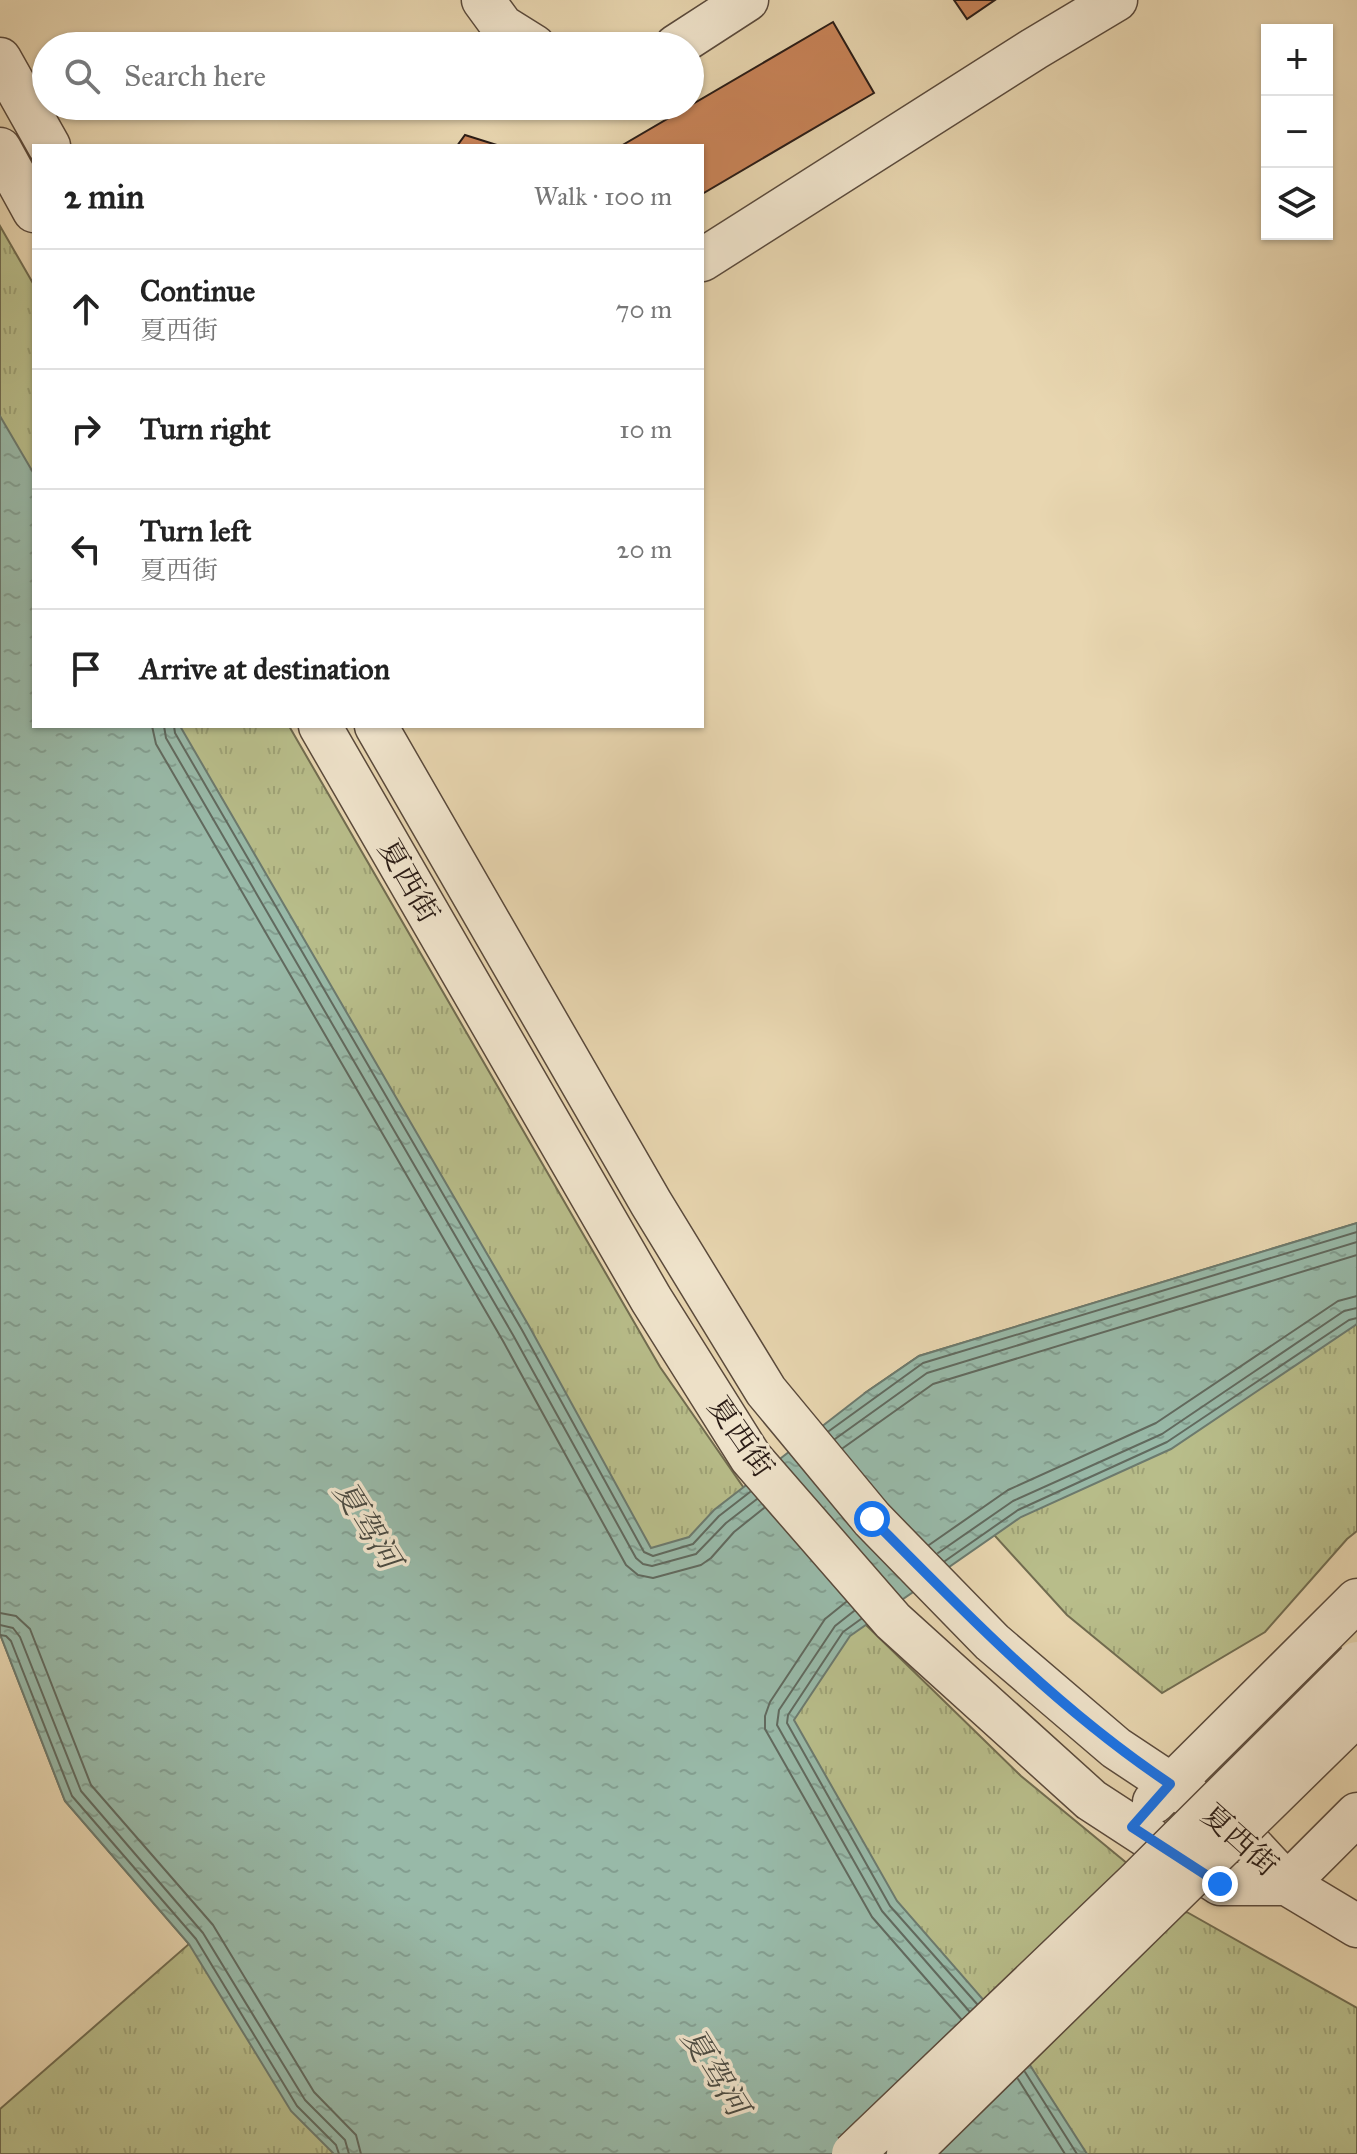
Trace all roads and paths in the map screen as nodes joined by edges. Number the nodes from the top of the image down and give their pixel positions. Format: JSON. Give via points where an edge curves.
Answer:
{"nodes":[{"id":1,"x":483,"y":0,"type":"edge"},
{"id":2,"x":747,"y":0,"type":"edge"},
{"id":3,"x":1116,"y":0,"type":"edge"},
{"id":4,"x":512,"y":32,"type":"edge"},
{"id":5,"x":698,"y":32,"type":"edge"},
{"id":6,"x":0,"y":59,"type":"edge"},
{"id":7,"x":32,"y":116,"type":"edge"},
{"id":8,"x":34,"y":120,"type":"edge"},
{"id":9,"x":48,"y":144,"type":"edge"},
{"id":10,"x":0,"y":149,"type":"edge"},
{"id":11,"x":32,"y":207,"type":"edge"},
{"id":12,"x":704,"y":259,"type":"edge"},
{"id":13,"x":321,"y":728,"type":"edge"},
{"id":14,"x":377,"y":728,"type":"edge"},
{"id":15,"x":1357,"y":1600,"type":"edge"},
{"id":16,"x":1357,"y":1663,"type":"edge"},
{"id":17,"x":1357,"y":1714,"type":"edge"},
{"id":18,"x":1170,"y":1784,"type":"junction"},
{"id":19,"x":1357,"y":1814,"type":"edge"},
{"id":20,"x":1132,"y":1827,"type":"junction"},
{"id":21,"x":1287,"y":1884,"type":"junction"},
{"id":22,"x":1357,"y":1926,"type":"edge"},
{"id":23,"x":853,"y":2154,"type":"edge"},
{"id":24,"x":908,"y":2154,"type":"edge"}],
"edges":[{"from":1,"to":4,"type":"street"},
{"from":2,"to":5,"type":"street"},
{"from":3,"to":12,"type":"street"},
{"from":6,"to":7,"type":"street"},
{"from":8,"to":9,"type":"street"},
{"from":10,"to":11,"type":"street"},
{"from":13,"to":20,"type":"street","name":"夏西街","via":[[651,1299],[751,1458],[893,1621],[1091,1800]]},
{"from":14,"to":18,"type":"street","name":"夏西街","via":[[766,1391],[872,1519],[992,1642],[1116,1748]]},
{"from":15,"to":18,"type":"street"},
{"from":16,"to":23,"type":"street","bridge":true},
{"from":17,"to":24,"type":"street","bridge":true},
{"from":18,"to":20,"type":"street"},
{"from":18,"to":21,"type":"street","name":"夏西街","via":[[1232,1825]]},
{"from":19,"to":21,"type":"street"},
{"from":20,"to":21,"type":"street","name":"夏西街","via":[[1220,1884]]},
{"from":21,"to":22,"type":"street"}]}
